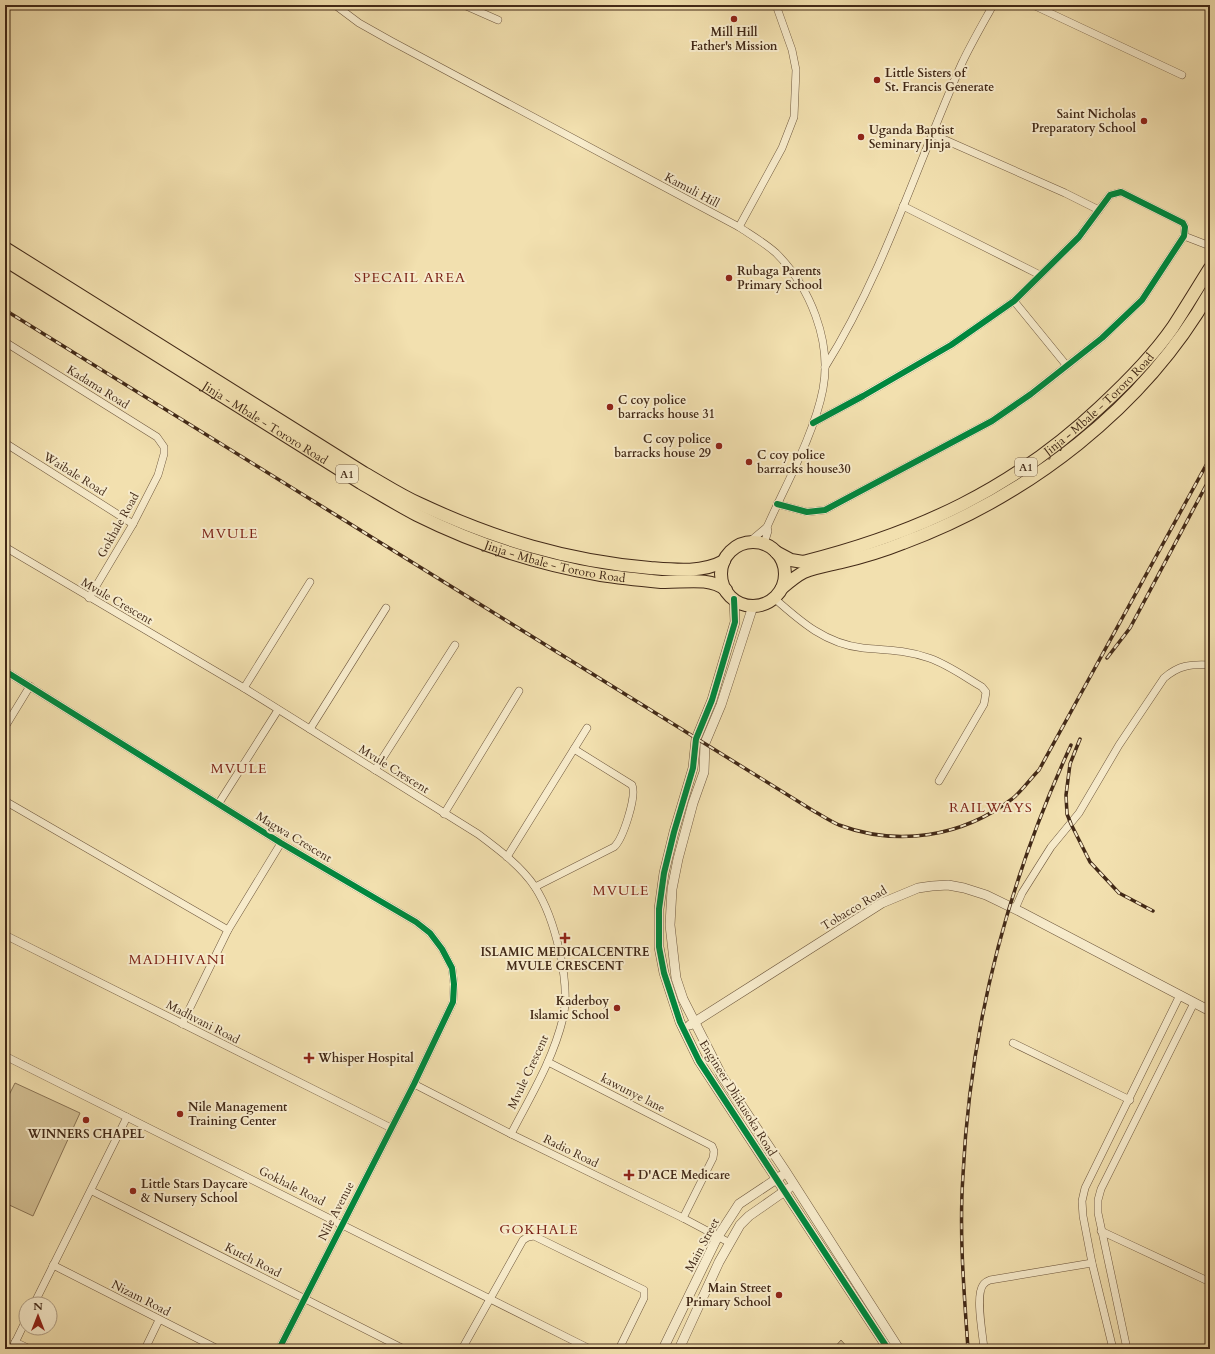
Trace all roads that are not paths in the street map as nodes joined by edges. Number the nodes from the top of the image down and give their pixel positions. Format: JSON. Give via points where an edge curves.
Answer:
{"nodes":[{"id":1,"x":335,"y":5,"type":"edge"},
{"id":2,"x":464,"y":5,"type":"edge"},
{"id":3,"x":776,"y":5,"type":"edge"},
{"id":4,"x":995,"y":5,"type":"edge"},
{"id":5,"x":1033,"y":5,"type":"edge"},
{"id":6,"x":498,"y":20,"type":"dead end"},
{"id":7,"x":1182,"y":75,"type":"dead end"},
{"id":8,"x":934,"y":135,"type":"junction"},
{"id":9,"x":903,"y":206,"type":"junction"},
{"id":10,"x":1099,"y":210,"type":"junction"},
{"id":11,"x":739,"y":227,"type":"junction"},
{"id":12,"x":1184,"y":236,"type":"junction"},
{"id":13,"x":1210,"y":246,"type":"edge"},
{"id":14,"x":5,"y":248,"type":"edge"},
{"id":15,"x":5,"y":260,"type":"edge"},
{"id":16,"x":1210,"y":268,"type":"edge"},
{"id":17,"x":1040,"y":275,"type":"junction"},
{"id":18,"x":1210,"y":292,"type":"edge"},
{"id":19,"x":1014,"y":301,"type":"junction"},
{"id":20,"x":5,"y":342,"type":"edge"},
{"id":21,"x":1067,"y":366,"type":"junction"},
{"id":22,"x":825,"y":367,"type":"junction"},
{"id":23,"x":813,"y":423,"type":"junction"},
{"id":24,"x":5,"y":443,"type":"edge"},
{"id":25,"x":163,"y":460,"type":"joint"},
{"id":26,"x":777,"y":504,"type":"junction"},
{"id":27,"x":133,"y":524,"type":"junction"},
{"id":28,"x":767,"y":527,"type":"junction"},
{"id":29,"x":748,"y":543,"type":"junction"},
{"id":30,"x":764,"y":544,"type":"junction"},
{"id":31,"x":5,"y":547,"type":"edge"},
{"id":32,"x":776,"y":552,"type":"junction"},
{"id":33,"x":724,"y":561,"type":"junction"},
{"id":34,"x":310,"y":582,"type":"dead end"},
{"id":35,"x":782,"y":588,"type":"junction"},
{"id":36,"x":730,"y":595,"type":"junction"},
{"id":37,"x":89,"y":598,"type":"junction"},
{"id":38,"x":774,"y":598,"type":"junction"},
{"id":39,"x":753,"y":606,"type":"junction"},
{"id":40,"x":386,"y":608,"type":"dead end"},
{"id":41,"x":454,"y":645,"type":"dead end"},
{"id":42,"x":1210,"y":665,"type":"edge"},
{"id":43,"x":5,"y":671,"type":"edge"},
{"id":44,"x":30,"y":686,"type":"junction"},
{"id":45,"x":244,"y":688,"type":"junction"},
{"id":46,"x":519,"y":691,"type":"dead end"},
{"id":47,"x":278,"y":710,"type":"junction"},
{"id":48,"x":5,"y":727,"type":"edge"},
{"id":49,"x":587,"y":728,"type":"dead end"},
{"id":50,"x":310,"y":729,"type":"junction"},
{"id":51,"x":574,"y":749,"type":"junction"},
{"id":52,"x":375,"y":770,"type":"junction"},
{"id":53,"x":939,"y":781,"type":"dead end"},
{"id":54,"x":5,"y":801,"type":"edge"},
{"id":55,"x":219,"y":803,"type":"junction"},
{"id":56,"x":444,"y":814,"type":"junction"},
{"id":57,"x":281,"y":843,"type":"junction"},
{"id":58,"x":507,"y":857,"type":"junction"},
{"id":59,"x":535,"y":887,"type":"junction"},
{"id":60,"x":1015,"y":909,"type":"junction"},
{"id":61,"x":228,"y":930,"type":"junction"},
{"id":62,"x":5,"y":935,"type":"edge"},
{"id":63,"x":1180,"y":995,"type":"junction"},
{"id":64,"x":1194,"y":1003,"type":"junction"},
{"id":65,"x":1210,"y":1011,"type":"edge"},
{"id":66,"x":694,"y":1021,"type":"junction"},
{"id":67,"x":182,"y":1024,"type":"junction"},
{"id":68,"x":684,"y":1029,"type":"junction"},
{"id":69,"x":1013,"y":1043,"type":"dead end"},
{"id":70,"x":5,"y":1056,"type":"edge"},
{"id":71,"x":548,"y":1062,"type":"junction"},
{"id":72,"x":1140,"y":1077,"type":"junction"},
{"id":73,"x":414,"y":1084,"type":"junction"},
{"id":74,"x":1152,"y":1084,"type":"junction"},
{"id":75,"x":1130,"y":1100,"type":"junction"},
{"id":76,"x":127,"y":1116,"type":"junction"},
{"id":77,"x":1119,"y":1121,"type":"junction"},
{"id":78,"x":1132,"y":1127,"type":"junction"},
{"id":79,"x":391,"y":1128,"type":"junction"},
{"id":80,"x":511,"y":1134,"type":"junction"},
{"id":81,"x":786,"y":1172,"type":"junction"},
{"id":82,"x":777,"y":1179,"type":"junction"},
{"id":83,"x":793,"y":1184,"type":"junction"},
{"id":84,"x":92,"y":1191,"type":"junction"},
{"id":85,"x":785,"y":1191,"type":"junction"},
{"id":86,"x":683,"y":1218,"type":"junction"},
{"id":87,"x":342,"y":1224,"type":"junction"},
{"id":88,"x":1101,"y":1232,"type":"junction"},
{"id":89,"x":717,"y":1238,"type":"junction"},
{"id":90,"x":730,"y":1243,"type":"junction"},
{"id":91,"x":1092,"y":1263,"type":"junction"},
{"id":92,"x":53,"y":1265,"type":"junction"},
{"id":93,"x":1210,"y":1282,"type":"edge"},
{"id":94,"x":1113,"y":1285,"type":"junction"},
{"id":95,"x":1099,"y":1289,"type":"junction"},
{"id":96,"x":38,"y":1296,"type":"edge"},
{"id":97,"x":305,"y":1298,"type":"junction"},
{"id":98,"x":489,"y":1299,"type":"junction"},
{"id":99,"x":159,"y":1320,"type":"junction"},
{"id":100,"x":18,"y":1336,"type":"edge"},
{"id":101,"x":15,"y":1342,"type":"junction"},
{"id":102,"x":1126,"y":1348,"type":"edge"},
{"id":103,"x":12,"y":1349,"type":"edge"},
{"id":104,"x":30,"y":1349,"type":"edge"},
{"id":105,"x":145,"y":1349,"type":"edge"},
{"id":106,"x":218,"y":1349,"type":"edge"},
{"id":107,"x":279,"y":1349,"type":"edge"},
{"id":108,"x":404,"y":1349,"type":"edge"},
{"id":109,"x":462,"y":1349,"type":"edge"},
{"id":110,"x":590,"y":1349,"type":"edge"},
{"id":111,"x":619,"y":1349,"type":"edge"},
{"id":112,"x":663,"y":1349,"type":"edge"},
{"id":113,"x":679,"y":1349,"type":"edge"},
{"id":114,"x":888,"y":1349,"type":"edge"},
{"id":115,"x":899,"y":1349,"type":"edge"},
{"id":116,"x":984,"y":1349,"type":"edge"},
{"id":117,"x":1113,"y":1349,"type":"edge"},
{"id":118,"x":1118,"y":1349,"type":"edge"}],
"edges":[{"from":1,"to":11,"type":"street","name":"Kamuli Hill","via":[[359,23],[391,41]]},
{"from":2,"to":6,"type":"street"},
{"from":3,"to":11,"type":"street","via":[[792,50],[796,70],[794,117],[782,148]]},
{"from":4,"to":8,"type":"street","via":[[992,6],[963,62]]},
{"from":5,"to":7,"type":"street"},
{"from":8,"to":9,"type":"street"},
{"from":8,"to":10,"type":"street"},
{"from":9,"to":17,"type":"street"},
{"from":9,"to":22,"type":"street","via":[[851,323]]},
{"from":10,"to":12,"type":"street","via":[[1110,195],[1121,192],[1183,223]]},
{"from":10,"to":17,"type":"street","via":[[1079,238]]},
{"from":11,"to":22,"type":"street","name":"Kamuli Hill","via":[[775,253],[792,271],[805,292],[819,327]]},
{"from":12,"to":13,"type":"street"},
{"from":12,"to":21,"type":"street","via":[[1142,300],[1102,338]]},
{"from":14,"to":33,"type":"highway","name":"Jinja - Mbale - Tororo Road","number":"A1","via":[[419,504],[501,537],[575,559],[616,565],[689,570],[703,570]]},
{"from":15,"to":36,"type":"highway","name":"Jinja - Mbale - Tororo Road","number":"A1","via":[[417,515],[498,549],[556,566],[618,578],[706,582],[720,586]]},
{"from":16,"to":32,"type":"highway","name":"Jinja - Mbale - Tororo Road","number":"A1","via":[[1172,327],[1120,389],[1080,426],[1017,473],[951,511],[880,540],[803,562],[791,560]]},
{"from":17,"to":19,"type":"street"},
{"from":18,"to":35,"type":"highway","name":"Jinja - Mbale - Tororo Road","number":"A1","via":[[1183,334],[1127,398],[1096,429],[1027,482],[939,528],[864,556],[805,572]]},
{"from":19,"to":21,"type":"street"},
{"from":19,"to":23,"type":"street","via":[[951,345]]},
{"from":20,"to":25,"type":"street","name":"Kadama Road","via":[[157,437],[164,447]]},
{"from":21,"to":26,"type":"street","via":[[992,422],[846,500],[816,512],[798,511]]},
{"from":22,"to":23,"type":"street","name":"Kamuli Hill","via":[[823,388]]},
{"from":23,"to":26,"type":"street","name":"Kamuli Hill"},
{"from":24,"to":27,"type":"street","name":"Waibale Road"},
{"from":25,"to":27,"type":"street","name":"Gokhale Road"},
{"from":26,"to":28,"type":"street","name":"Kamuli Hill"},
{"from":27,"to":37,"type":"street","name":"Gokhale Road"},
{"from":28,"to":29,"type":"street","name":"Kamuli Hill"},
{"from":28,"to":30,"type":"street","name":"Kamuli Hill"},
{"from":29,"to":30,"type":"highway","number":"A1"},
{"from":29,"to":33,"type":"highway","number":"A1","via":[[730,552]]},
{"from":30,"to":32,"type":"highway","number":"A1"},
{"from":31,"to":37,"type":"street","name":"Mvule Crescent"},
{"from":32,"to":35,"type":"highway","via":[[784,565]]},
{"from":33,"to":36,"type":"highway","via":[[722,581]]},
{"from":34,"to":45,"type":"street"},
{"from":35,"to":38,"type":"highway","number":"A1"},
{"from":36,"to":39,"type":"highway","number":"A1","via":[[743,604]]},
{"from":36,"to":68,"type":"street","name":"Engineer Dhikusoka Road","via":[[735,622],[712,700],[696,739],[693,768],[674,832],[661,890],[659,947],[672,999]]},
{"from":37,"to":45,"type":"street","name":"Mvule Crescent"},
{"from":38,"to":39,"type":"highway","number":"A1","via":[[768,603]]},
{"from":38,"to":53,"type":"street","via":[[812,631],[826,638],[852,646],[902,650],[930,658],[982,687],[986,692],[984,704]]},
{"from":39,"to":66,"type":"street","name":"Engineer Dhikusoka Road","via":[[721,705],[705,744],[704,772],[685,831],[672,889],[670,925],[673,960],[683,999]]},
{"from":40,"to":50,"type":"street"},
{"from":41,"to":52,"type":"street"},
{"from":42,"to":60,"type":"street","via":[[1183,666],[1164,678],[1119,745],[1079,813],[1047,853]]},
{"from":43,"to":44,"type":"street","name":"Magwa Crescent"},
{"from":44,"to":48,"type":"street"},
{"from":44,"to":55,"type":"street","name":"Magwa Crescent"},
{"from":45,"to":47,"type":"street","name":"Mvule Crescent"},
{"from":46,"to":56,"type":"street"},
{"from":47,"to":50,"type":"street","name":"Mvule Crescent"},
{"from":47,"to":55,"type":"street"},
{"from":49,"to":51,"type":"street"},
{"from":50,"to":52,"type":"street","name":"Mvule Crescent"},
{"from":51,"to":58,"type":"street"},
{"from":51,"to":59,"type":"street","via":[[632,785],[633,798],[619,842],[614,847]]},
{"from":52,"to":56,"type":"street","name":"Mvule Crescent"},
{"from":54,"to":61,"type":"street"},
{"from":55,"to":57,"type":"street","name":"Magwa Crescent"},
{"from":56,"to":58,"type":"street","name":"Mvule Crescent","via":[[478,834]]},
{"from":57,"to":61,"type":"street"},
{"from":57,"to":73,"type":"street","name":"Magwa Crescent","via":[[416,922],[430,932],[442,949],[452,968],[453,1002]]},
{"from":58,"to":59,"type":"street","name":"Mvule Crescent"},
{"from":59,"to":71,"type":"street","name":"Mvule Crescent","via":[[555,935],[562,971],[563,1017]]},
{"from":60,"to":63,"type":"street","name":"Tobacco Road"},
{"from":60,"to":66,"type":"street","name":"Tobacco Road","via":[[964,888],[948,885],[918,888],[882,903]]},
{"from":61,"to":67,"type":"street"},
{"from":62,"to":67,"type":"street","name":"Madhvani Road"},
{"from":63,"to":64,"type":"street","name":"Tobacco Road"},
{"from":63,"to":72,"type":"street"},
{"from":64,"to":65,"type":"street","name":"Tobacco Road"},
{"from":64,"to":74,"type":"street"},
{"from":66,"to":68,"type":"street","name":"Tobacco Road"},
{"from":66,"to":81,"type":"street","name":"Engineer Dhikusoka Road","via":[[722,1076]]},
{"from":67,"to":79,"type":"street","name":"Madhvani Road"},
{"from":68,"to":82,"type":"street","name":"Engineer Dhikusoka Road","via":[[699,1061]]},
{"from":69,"to":75,"type":"street"},
{"from":70,"to":76,"type":"street","name":"Gokhale Road"},
{"from":71,"to":80,"type":"street","name":"Mvule Crescent"},
{"from":71,"to":86,"type":"street","name":"kawunye lane","via":[[708,1143],[714,1152],[713,1158]]},
{"from":72,"to":74,"type":"street"},
{"from":72,"to":75,"type":"street"},
{"from":73,"to":79,"type":"street","name":"Nile Avenue"},
{"from":73,"to":80,"type":"street","name":"Radio Road"},
{"from":74,"to":78,"type":"street"},
{"from":75,"to":77,"type":"street"},
{"from":76,"to":84,"type":"street"},
{"from":76,"to":87,"type":"street","name":"Gokhale Road"},
{"from":77,"to":78,"type":"street"},
{"from":77,"to":91,"type":"street","via":[[1084,1188],[1082,1201]]},
{"from":78,"to":88,"type":"street","via":[[1101,1189],[1098,1200]]},
{"from":79,"to":87,"type":"street","name":"Nile Avenue"},
{"from":80,"to":86,"type":"street","name":"Radio Road"},
{"from":81,"to":82,"type":"street","name":"Main Street"},
{"from":81,"to":83,"type":"street","name":"Engineer Dhikusoka Road"},
{"from":82,"to":85,"type":"street","name":"Engineer Dhikusoka Road"},
{"from":82,"to":89,"type":"street","name":"Main Street","via":[[739,1204]]},
{"from":83,"to":85,"type":"street","name":"Main Street"},
{"from":83,"to":115,"type":"street","name":"Engineer Dhikusoka Road"},
{"from":84,"to":92,"type":"street"},
{"from":84,"to":97,"type":"street","name":"Kutch Road"},
{"from":85,"to":90,"type":"street","name":"Main Street","via":[[749,1216],[740,1225]]},
{"from":85,"to":114,"type":"street","name":"Engineer Dhikusoka Road"},
{"from":86,"to":89,"type":"street","name":"Radio Road"},
{"from":87,"to":97,"type":"street","name":"Nile Avenue"},
{"from":87,"to":98,"type":"street","name":"Gokhale Road"},
{"from":88,"to":93,"type":"street"},
{"from":88,"to":94,"type":"street"},
{"from":89,"to":90,"type":"street","name":"Radio Road"},
{"from":89,"to":112,"type":"street","name":"Main Street"},
{"from":90,"to":113,"type":"street","name":"Main Street"},
{"from":91,"to":95,"type":"street"},
{"from":91,"to":116,"type":"street","via":[[985,1282],[980,1290]]},
{"from":92,"to":96,"type":"street"},
{"from":92,"to":99,"type":"street","name":"Nizam Road"},
{"from":94,"to":95,"type":"street"},
{"from":94,"to":102,"type":"street"},
{"from":95,"to":117,"type":"street"},
{"from":97,"to":107,"type":"street","name":"Nile Avenue"},
{"from":97,"to":108,"type":"street","name":"Kutch Road"},
{"from":98,"to":109,"type":"street"},
{"from":98,"to":110,"type":"street","name":"Gokhale Road"},
{"from":98,"to":111,"type":"street","via":[[523,1240],[534,1236],[644,1290],[644,1298]]},
{"from":99,"to":105,"type":"street"},
{"from":99,"to":106,"type":"street","name":"Nizam Road"},
{"from":100,"to":101,"type":"street"},
{"from":101,"to":103,"type":"street"},
{"from":101,"to":104,"type":"street"},
{"from":102,"to":118,"type":"street"}]}
